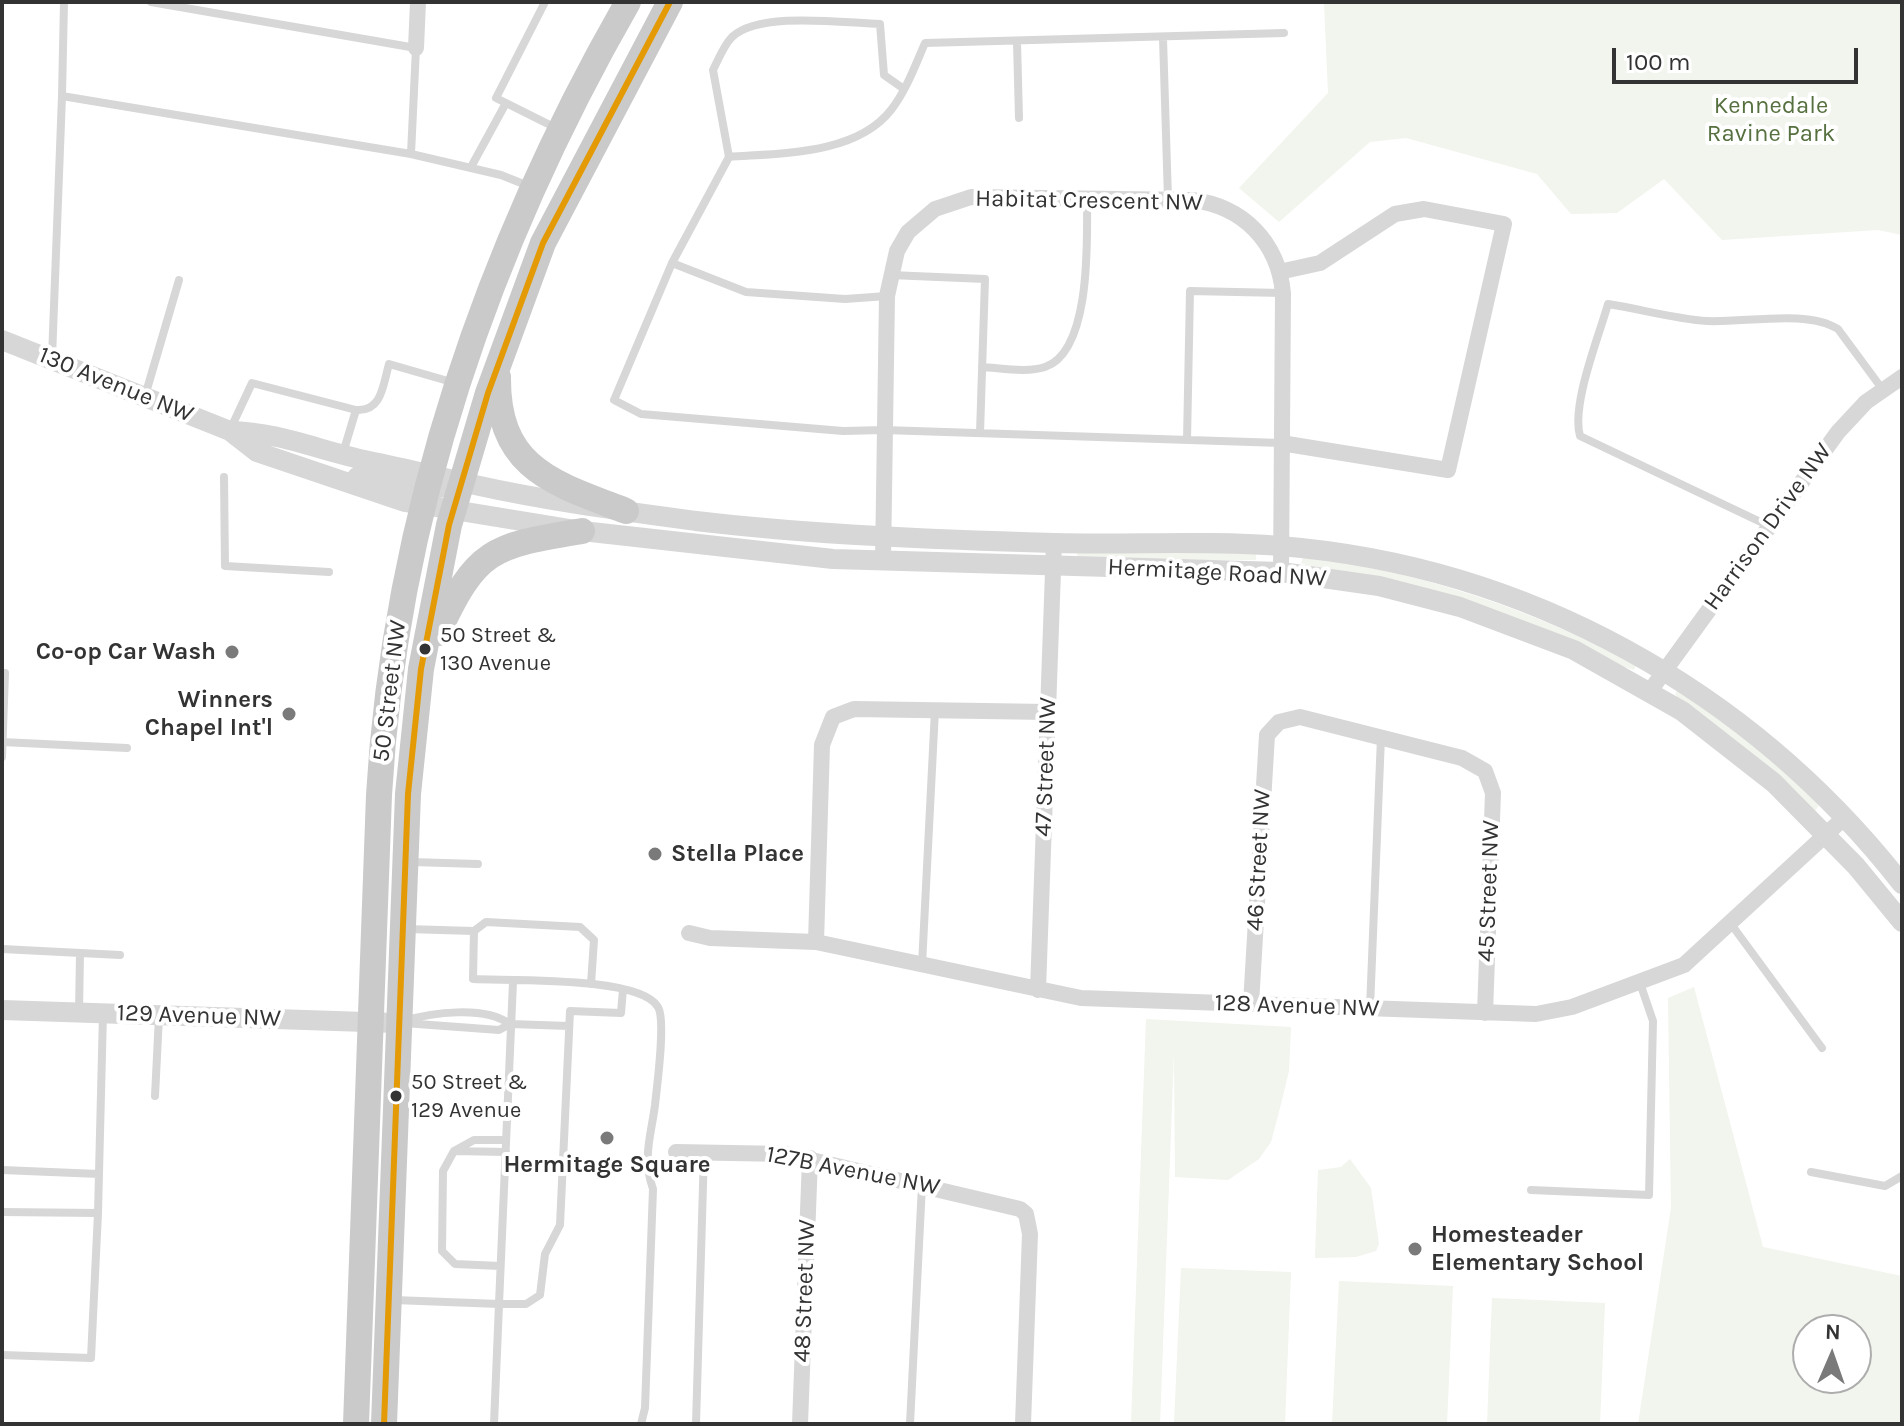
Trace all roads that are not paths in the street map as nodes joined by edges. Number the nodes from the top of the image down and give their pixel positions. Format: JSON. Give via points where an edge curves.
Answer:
{"nodes":[{"id":1,"x":64,"y":2,"type":"edge"},
{"id":2,"x":151,"y":2,"type":"edge"},
{"id":3,"x":418,"y":2,"type":"edge"},
{"id":4,"x":545,"y":2,"type":"edge"},
{"id":5,"x":628,"y":2,"type":"edge"},
{"id":6,"x":670,"y":2,"type":"edge"},
{"id":7,"x":1284,"y":33,"type":"dead end"},
{"id":8,"x":1163,"y":38,"type":"junction"},
{"id":9,"x":1017,"y":42,"type":"junction"},
{"id":10,"x":416,"y":48,"type":"junction"},
{"id":11,"x":904,"y":89,"type":"junction"},
{"id":12,"x":62,"y":96,"type":"junction"},
{"id":13,"x":506,"y":103,"type":"junction"},
{"id":14,"x":1019,"y":118,"type":"dead end"},
{"id":15,"x":558,"y":129,"type":"junction"},
{"id":16,"x":411,"y":154,"type":"junction"},
{"id":17,"x":729,"y":157,"type":"junction"},
{"id":18,"x":471,"y":167,"type":"junction"},
{"id":19,"x":532,"y":187,"type":"junction"},
{"id":20,"x":1087,"y":197,"type":"junction"},
{"id":21,"x":1168,"y":199,"type":"junction"},
{"id":22,"x":672,"y":263,"type":"junction"},
{"id":23,"x":1279,"y":272,"type":"junction"},
{"id":24,"x":890,"y":275,"type":"junction"},
{"id":25,"x":179,"y":280,"type":"dead end"},
{"id":26,"x":1283,"y":293,"type":"junction"},
{"id":27,"x":887,"y":296,"type":"junction"},
{"id":28,"x":2,"y":340,"type":"edge"},
{"id":29,"x":52,"y":358,"type":"junction"},
{"id":30,"x":498,"y":363,"type":"junction"},
{"id":31,"x":982,"y":367,"type":"junction"},
{"id":32,"x":1902,"y":377,"type":"edge"},
{"id":33,"x":460,"y":384,"type":"junction"},
{"id":34,"x":1883,"y":390,"type":"junction"},
{"id":35,"x":145,"y":397,"type":"junction"},
{"id":36,"x":356,"y":410,"type":"junction"},
{"id":37,"x":884,"y":430,"type":"junction"},
{"id":38,"x":230,"y":431,"type":"junction"},
{"id":39,"x":980,"y":433,"type":"junction"},
{"id":40,"x":1187,"y":440,"type":"junction"},
{"id":41,"x":1281,"y":443,"type":"junction"},
{"id":42,"x":342,"y":455,"type":"junction"},
{"id":43,"x":224,"y":477,"type":"dead end"},
{"id":44,"x":460,"y":482,"type":"junction"},
{"id":45,"x":427,"y":488,"type":"junction"},
{"id":46,"x":452,"y":510,"type":"junction"},
{"id":47,"x":626,"y":511,"type":"junction"},
{"id":48,"x":1769,"y":526,"type":"junction"},
{"id":49,"x":582,"y":531,"type":"junction"},
{"id":50,"x":883,"y":536,"type":"junction"},
{"id":51,"x":1054,"y":543,"type":"junction"},
{"id":52,"x":1280,"y":546,"type":"junction"},
{"id":53,"x":883,"y":560,"type":"junction"},
{"id":54,"x":1053,"y":565,"type":"junction"},
{"id":55,"x":329,"y":572,"type":"dead end"},
{"id":56,"x":1281,"y":572,"type":"junction"},
{"id":57,"x":421,"y":669,"type":"junction"},
{"id":58,"x":1664,"y":669,"type":"junction"},
{"id":59,"x":5,"y":673,"type":"dead end"},
{"id":60,"x":1650,"y":691,"type":"junction"},
{"id":61,"x":935,"y":710,"type":"junction"},
{"id":62,"x":1048,"y":712,"type":"junction"},
{"id":63,"x":1381,"y":737,"type":"junction"},
{"id":64,"x":2,"y":742,"type":"edge"},
{"id":65,"x":127,"y":748,"type":"dead end"},
{"id":66,"x":2,"y":757,"type":"edge"},
{"id":67,"x":1845,"y":817,"type":"junction"},
{"id":68,"x":1826,"y":835,"type":"junction"},
{"id":69,"x":404,"y":862,"type":"junction"},
{"id":70,"x":478,"y":864,"type":"dead end"},
{"id":71,"x":1902,"y":884,"type":"edge"},
{"id":72,"x":1902,"y":922,"type":"edge"},
{"id":73,"x":1731,"y":924,"type":"junction"},
{"id":74,"x":401,"y":929,"type":"junction"},
{"id":75,"x":474,"y":931,"type":"junction"},
{"id":76,"x":689,"y":933,"type":"dead end"},
{"id":77,"x":816,"y":942,"type":"junction"},
{"id":78,"x":2,"y":949,"type":"edge"},
{"id":79,"x":80,"y":953,"type":"junction"},
{"id":80,"x":120,"y":955,"type":"dead end"},
{"id":81,"x":922,"y":966,"type":"junction"},
{"id":82,"x":513,"y":982,"type":"junction"},
{"id":83,"x":1640,"y":983,"type":"junction"},
{"id":84,"x":591,"y":984,"type":"junction"},
{"id":85,"x":623,"y":989,"type":"junction"},
{"id":86,"x":1038,"y":990,"type":"junction"},
{"id":87,"x":1251,"y":1004,"type":"junction"},
{"id":88,"x":1370,"y":1009,"type":"junction"},
{"id":89,"x":2,"y":1010,"type":"edge"},
{"id":90,"x":79,"y":1012,"type":"junction"},
{"id":91,"x":103,"y":1013,"type":"junction"},
{"id":92,"x":1485,"y":1013,"type":"junction"},
{"id":93,"x":159,"y":1015,"type":"junction"},
{"id":94,"x":384,"y":1023,"type":"junction"},
{"id":95,"x":510,"y":1024,"type":"junction"},
{"id":96,"x":569,"y":1026,"type":"junction"},
{"id":97,"x":1822,"y":1048,"type":"dead end"},
{"id":98,"x":155,"y":1096,"type":"dead end"},
{"id":99,"x":506,"y":1140,"type":"junction"},
{"id":100,"x":705,"y":1150,"type":"junction"},
{"id":101,"x":454,"y":1151,"type":"junction"},
{"id":102,"x":506,"y":1152,"type":"junction"},
{"id":103,"x":676,"y":1152,"type":"dead end"},
{"id":104,"x":810,"y":1158,"type":"junction"},
{"id":105,"x":2,"y":1170,"type":"edge"},
{"id":106,"x":1811,"y":1172,"type":"dead end"},
{"id":107,"x":99,"y":1174,"type":"junction"},
{"id":108,"x":1902,"y":1176,"type":"edge"},
{"id":109,"x":922,"y":1185,"type":"junction"},
{"id":110,"x":1531,"y":1190,"type":"dead end"},
{"id":111,"x":2,"y":1212,"type":"edge"},
{"id":112,"x":98,"y":1213,"type":"junction"},
{"id":113,"x":500,"y":1266,"type":"junction"},
{"id":114,"x":388,"y":1300,"type":"junction"},
{"id":115,"x":499,"y":1304,"type":"junction"},
{"id":116,"x":2,"y":1355,"type":"edge"},
{"id":117,"x":356,"y":1424,"type":"edge"},
{"id":118,"x":384,"y":1424,"type":"edge"},
{"id":119,"x":494,"y":1424,"type":"edge"},
{"id":120,"x":641,"y":1424,"type":"edge"},
{"id":121,"x":696,"y":1424,"type":"edge"},
{"id":122,"x":800,"y":1424,"type":"edge"},
{"id":123,"x":910,"y":1424,"type":"edge"},
{"id":124,"x":1023,"y":1424,"type":"edge"}],
"edges":[{"from":1,"to":12,"type":"lane"},
{"from":2,"to":10,"type":"lane"},
{"from":3,"to":10,"type":"street"},
{"from":4,"to":13,"type":"lane","via":[[496,98]]},
{"from":5,"to":15,"type":"main road","name":"50 Street NW"},
{"from":6,"to":30,"type":"main road","name":"50 Street NW","via":[[543,243]]},
{"from":7,"to":8,"type":"lane"},
{"from":8,"to":9,"type":"lane"},
{"from":8,"to":21,"type":"lane"},
{"from":9,"to":11,"type":"lane","via":[[925,43]]},
{"from":9,"to":14,"type":"lane"},
{"from":10,"to":16,"type":"lane"},
{"from":11,"to":17,"type":"lane","via":[[890,113],[852,139],[797,152]]},
{"from":11,"to":17,"type":"lane","via":[[884,75],[880,24],[764,23],[746,28],[731,38],[713,70]]},
{"from":12,"to":16,"type":"lane"},
{"from":12,"to":29,"type":"lane"},
{"from":13,"to":15,"type":"lane"},
{"from":13,"to":18,"type":"lane"},
{"from":15,"to":19,"type":"main road","name":"50 Street NW"},
{"from":16,"to":18,"type":"lane"},
{"from":17,"to":22,"type":"lane"},
{"from":18,"to":19,"type":"lane"},
{"from":19,"to":33,"type":"main road","name":"50 Street NW"},
{"from":20,"to":21,"type":"street","name":"Habitat Crescent NW"},
{"from":20,"to":24,"type":"street","name":"Habitat Crescent NW","via":[[985,195],[949,203],[908,232]]},
{"from":20,"to":31,"type":"lane","via":[[1085,289],[1066,345],[1044,367]]},
{"from":21,"to":23,"type":"street","name":"Habitat Crescent NW","via":[[1205,201],[1231,210],[1269,245]]},
{"from":22,"to":27,"type":"lane","via":[[746,292],[845,299]]},
{"from":22,"to":37,"type":"lane","via":[[614,400],[641,414]]},
{"from":23,"to":26,"type":"street","name":"Habitat Crescent NW"},
{"from":23,"to":41,"type":"street","via":[[1320,263],[1395,214],[1424,209],[1504,224],[1448,470]]},
{"from":24,"to":27,"type":"street","name":"Habitat Crescent NW"},
{"from":24,"to":31,"type":"lane","via":[[985,279]]},
{"from":25,"to":35,"type":"lane"},
{"from":26,"to":40,"type":"lane","via":[[1190,291]]},
{"from":26,"to":41,"type":"street","name":"Habitat Crescent NW"},
{"from":27,"to":37,"type":"street","name":"Habitat Crescent NW"},
{"from":28,"to":29,"type":"street","name":"130 Avenue NW"},
{"from":29,"to":35,"type":"street","name":"130 Avenue NW"},
{"from":30,"to":44,"type":"main road","name":"50 Street NW"},
{"from":30,"to":47,"type":"main road","via":[[502,420],[522,458],[552,482]]},
{"from":31,"to":39,"type":"lane"},
{"from":32,"to":34,"type":"street","name":"Harrison Drive NW"},
{"from":33,"to":36,"type":"lane","via":[[389,364],[376,404]]},
{"from":33,"to":45,"type":"main road","name":"50 Street NW"},
{"from":34,"to":48,"type":"street","name":"Harrison Drive NW","via":[[1843,425]]},
{"from":34,"to":48,"type":"lane","via":[[1829,323],[1706,321],[1608,304],[1576,425],[1580,436]]},
{"from":35,"to":38,"type":"street","name":"130 Avenue NW"},
{"from":36,"to":38,"type":"lane","via":[[252,383]]},
{"from":36,"to":42,"type":"lane"},
{"from":37,"to":39,"type":"lane"},
{"from":37,"to":50,"type":"street","name":"Habitat Crescent NW"},
{"from":38,"to":42,"type":"street","name":"130 Avenue NW","via":[[266,432]]},
{"from":38,"to":45,"type":"street","name":"130 Avenue NW","via":[[257,452],[333,477]]},
{"from":39,"to":40,"type":"lane"},
{"from":40,"to":41,"type":"lane"},
{"from":41,"to":52,"type":"street","name":"Habitat Crescent NW"},
{"from":42,"to":45,"type":"street","name":"130 Avenue NW"},
{"from":43,"to":55,"type":"lane","via":[[225,566]]},
{"from":44,"to":45,"type":"street","name":"Hermitage Road NW"},
{"from":44,"to":46,"type":"main road","name":"50 Street NW"},
{"from":44,"to":47,"type":"street","name":"Hermitage Road NW"},
{"from":45,"to":46,"type":"street","name":"Hermitage Road NW"},
{"from":45,"to":94,"type":"main road","name":"50 Street NW","via":[[402,594],[383,734]]},
{"from":46,"to":49,"type":"street","name":"Hermitage Road NW"},
{"from":46,"to":57,"type":"main road","name":"50 Street NW"},
{"from":47,"to":50,"type":"street","name":"Hermitage Road NW"},
{"from":48,"to":58,"type":"street","name":"Harrison Drive NW"},
{"from":49,"to":53,"type":"street","name":"Hermitage Road NW"},
{"from":49,"to":57,"type":"main road","via":[[532,538],[496,551],[462,584]]},
{"from":50,"to":51,"type":"street","name":"Hermitage Road NW"},
{"from":50,"to":53,"type":"street","name":"Habitat Crescent NW"},
{"from":51,"to":52,"type":"street","name":"Hermitage Road NW"},
{"from":51,"to":54,"type":"street","name":"47 Street NW"},
{"from":52,"to":56,"type":"street","name":"Habitat Crescent NW"},
{"from":52,"to":58,"type":"street","name":"Hermitage Road NW","via":[[1387,561],[1465,581],[1541,609]]},
{"from":53,"to":54,"type":"street","name":"Hermitage Road NW"},
{"from":54,"to":56,"type":"street","name":"Hermitage Road NW"},
{"from":54,"to":62,"type":"street","name":"47 Street NW"},
{"from":56,"to":60,"type":"street","name":"Hermitage Road NW","via":[[1379,586],[1487,615],[1574,650]]},
{"from":57,"to":69,"type":"main road","name":"50 Street NW"},
{"from":58,"to":60,"type":"street","name":"Harrison Drive NW"},
{"from":58,"to":67,"type":"street","name":"Hermitage Road NW","via":[[1783,757]]},
{"from":59,"to":64,"type":"lane"},
{"from":60,"to":68,"type":"street","name":"Hermitage Road NW","via":[[1745,758]]},
{"from":61,"to":62,"type":"street"},
{"from":61,"to":77,"type":"street","via":[[854,709],[833,717],[822,745]]},
{"from":61,"to":81,"type":"lane"},
{"from":62,"to":86,"type":"street","name":"47 Street NW"},
{"from":63,"to":87,"type":"street","name":"46 Street NW","via":[[1312,718],[1279,722],[1267,735]]},
{"from":63,"to":88,"type":"lane"},
{"from":63,"to":92,"type":"street","name":"45 Street NW","via":[[1462,758],[1485,771],[1493,793]]},
{"from":64,"to":65,"type":"lane"},
{"from":64,"to":66,"type":"lane"},
{"from":67,"to":68,"type":"street","name":"128 Avenue NW"},
{"from":67,"to":71,"type":"street","name":"Hermitage Road NW"},
{"from":68,"to":72,"type":"street","name":"Hermitage Road NW"},
{"from":68,"to":73,"type":"street","name":"128 Avenue NW"},
{"from":69,"to":70,"type":"lane"},
{"from":69,"to":74,"type":"main road","name":"50 Street NW"},
{"from":73,"to":83,"type":"street","name":"128 Avenue NW","via":[[1684,965]]},
{"from":73,"to":97,"type":"lane"},
{"from":74,"to":75,"type":"lane"},
{"from":74,"to":94,"type":"main road","name":"50 Street NW"},
{"from":75,"to":82,"type":"lane","via":[[473,979]]},
{"from":75,"to":84,"type":"lane","via":[[486,922],[580,927],[594,940]]},
{"from":76,"to":77,"type":"street","name":"128 Avenue NW"},
{"from":77,"to":81,"type":"street","name":"128 Avenue NW"},
{"from":78,"to":79,"type":"lane"},
{"from":79,"to":80,"type":"lane"},
{"from":79,"to":90,"type":"lane"},
{"from":81,"to":86,"type":"street","name":"128 Avenue NW"},
{"from":82,"to":84,"type":"lane"},
{"from":82,"to":95,"type":"lane"},
{"from":83,"to":92,"type":"street","name":"128 Avenue NW","via":[[1555,1012]]},
{"from":83,"to":110,"type":"lane","via":[[1653,1021],[1649,1195]]},
{"from":84,"to":85,"type":"lane"},
{"from":85,"to":96,"type":"lane","via":[[621,1013],[570,1011]]},
{"from":85,"to":120,"type":"lane","via":[[651,998],[661,1014],[646,1154],[653,1189]]},
{"from":86,"to":87,"type":"street","name":"128 Avenue NW","via":[[1081,998]]},
{"from":87,"to":88,"type":"street","name":"128 Avenue NW"},
{"from":88,"to":92,"type":"street","name":"128 Avenue NW"},
{"from":89,"to":90,"type":"street","name":"129 Avenue NW"},
{"from":90,"to":91,"type":"street","name":"129 Avenue NW"},
{"from":91,"to":93,"type":"street","name":"129 Avenue NW"},
{"from":91,"to":107,"type":"lane"},
{"from":93,"to":94,"type":"street","name":"129 Avenue NW"},
{"from":93,"to":98,"type":"lane"},
{"from":94,"to":95,"type":"lane","via":[[499,1030]]},
{"from":94,"to":114,"type":"main road","name":"50 Street NW"},
{"from":94,"to":117,"type":"main road","name":"50 Street NW"},
{"from":95,"to":96,"type":"lane"},
{"from":95,"to":99,"type":"lane"},
{"from":96,"to":115,"type":"lane","via":[[560,1225],[544,1259],[540,1295],[526,1304]]},
{"from":99,"to":101,"type":"lane","via":[[474,1140]]},
{"from":99,"to":102,"type":"lane"},
{"from":100,"to":103,"type":"street","name":"127B Avenue NW"},
{"from":100,"to":104,"type":"street","name":"127B Avenue NW"},
{"from":100,"to":121,"type":"lane"},
{"from":101,"to":102,"type":"lane"},
{"from":101,"to":113,"type":"lane","via":[[443,1171],[442,1251],[455,1264]]},
{"from":102,"to":113,"type":"lane"},
{"from":104,"to":109,"type":"street","name":"127B Avenue NW"},
{"from":104,"to":122,"type":"street","name":"48 Street NW"},
{"from":105,"to":107,"type":"lane"},
{"from":106,"to":108,"type":"lane","via":[[1885,1186]]},
{"from":107,"to":112,"type":"lane"},
{"from":109,"to":123,"type":"lane"},
{"from":109,"to":124,"type":"street","name":"127B Avenue NW","via":[[1005,1203],[1026,1214],[1030,1234]]},
{"from":111,"to":112,"type":"lane"},
{"from":112,"to":116,"type":"lane","via":[[91,1358]]},
{"from":113,"to":115,"type":"lane"},
{"from":114,"to":115,"type":"lane"},
{"from":114,"to":118,"type":"main road","name":"50 Street NW"},
{"from":115,"to":119,"type":"lane"}]}
